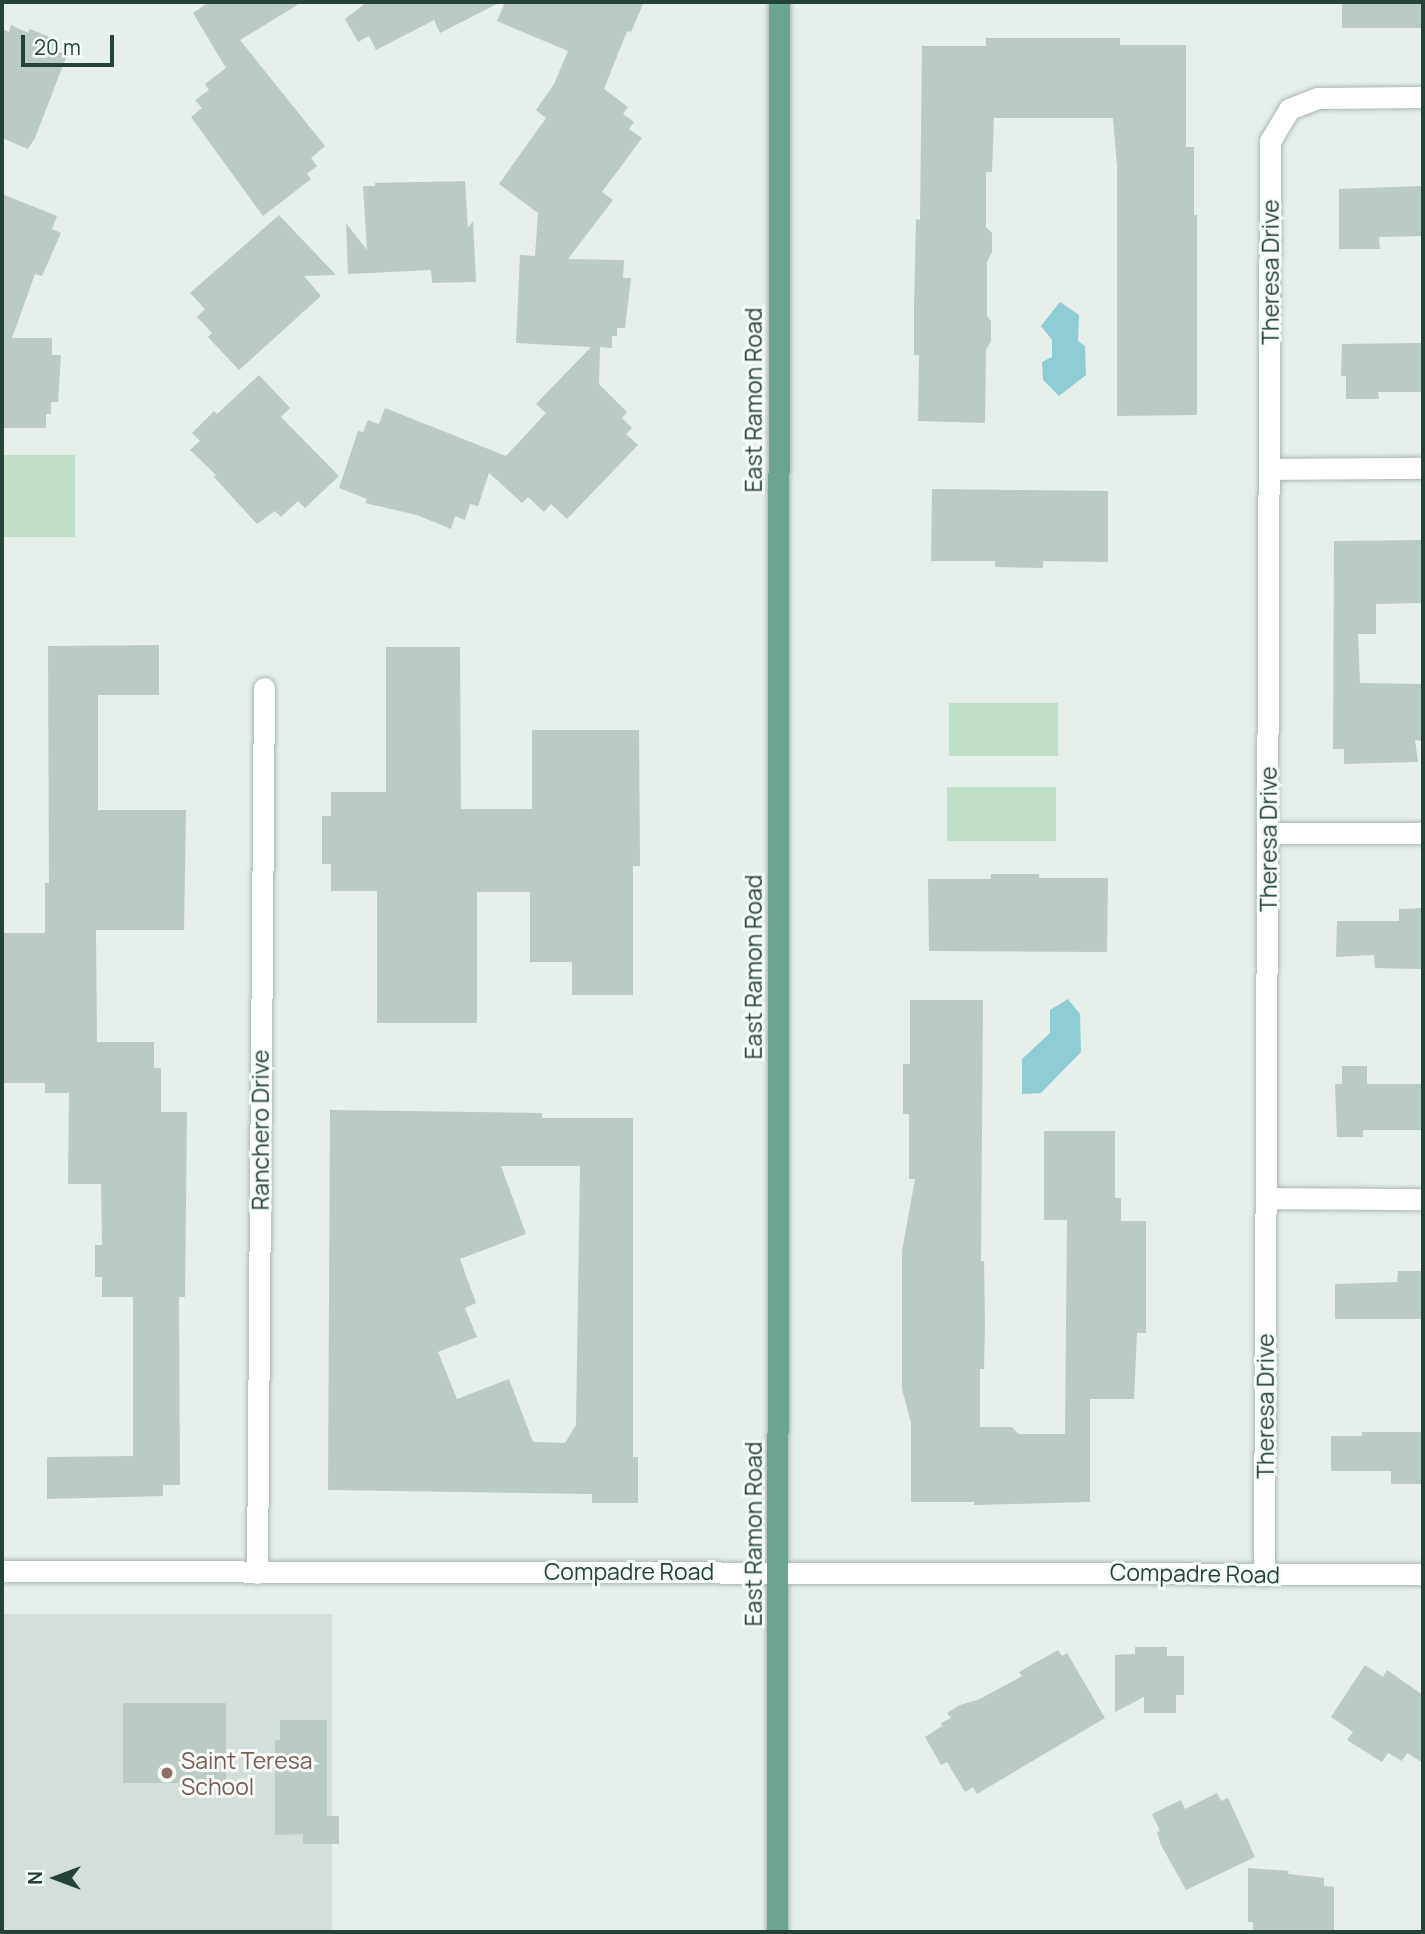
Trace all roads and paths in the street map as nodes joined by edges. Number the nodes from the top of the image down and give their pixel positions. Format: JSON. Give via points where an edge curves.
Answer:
{"nodes":[{"id":1,"x":779,"y":2,"type":"edge"},
{"id":2,"x":1423,"y":97,"type":"edge"},
{"id":3,"x":1423,"y":468,"type":"edge"},
{"id":4,"x":1270,"y":469,"type":"junction"},
{"id":5,"x":264,"y":688,"type":"dead end"},
{"id":6,"x":1268,"y":833,"type":"junction"},
{"id":7,"x":1423,"y":833,"type":"edge"},
{"id":8,"x":1266,"y":1199,"type":"junction"},
{"id":9,"x":1423,"y":1199,"type":"edge"},
{"id":10,"x":2,"y":1571,"type":"edge"},
{"id":11,"x":779,"y":1571,"type":"junction"},
{"id":12,"x":257,"y":1573,"type":"junction"},
{"id":13,"x":1423,"y":1574,"type":"edge"},
{"id":14,"x":1264,"y":1575,"type":"junction"},
{"id":15,"x":777,"y":1932,"type":"edge"}],
"edges":[{"from":1,"to":11,"type":"main road","name":"East Ramon Road"},
{"from":2,"to":4,"type":"street","name":"Theresa Drive","via":[[1318,99],[1289,109],[1270,141]]},
{"from":3,"to":4,"type":"street"},
{"from":4,"to":6,"type":"street","name":"Theresa Drive"},
{"from":5,"to":12,"type":"street","name":"Ranchero Drive"},
{"from":6,"to":7,"type":"street"},
{"from":6,"to":8,"type":"street","name":"Theresa Drive"},
{"from":8,"to":9,"type":"street"},
{"from":8,"to":14,"type":"street","name":"Theresa Drive"},
{"from":10,"to":12,"type":"street","name":"Compadre Road"},
{"from":11,"to":12,"type":"street","name":"Compadre Road"},
{"from":11,"to":14,"type":"street","name":"Compadre Road"},
{"from":11,"to":15,"type":"main road","name":"East Ramon Road"},
{"from":13,"to":14,"type":"street","name":"Compadre Road"}]}
